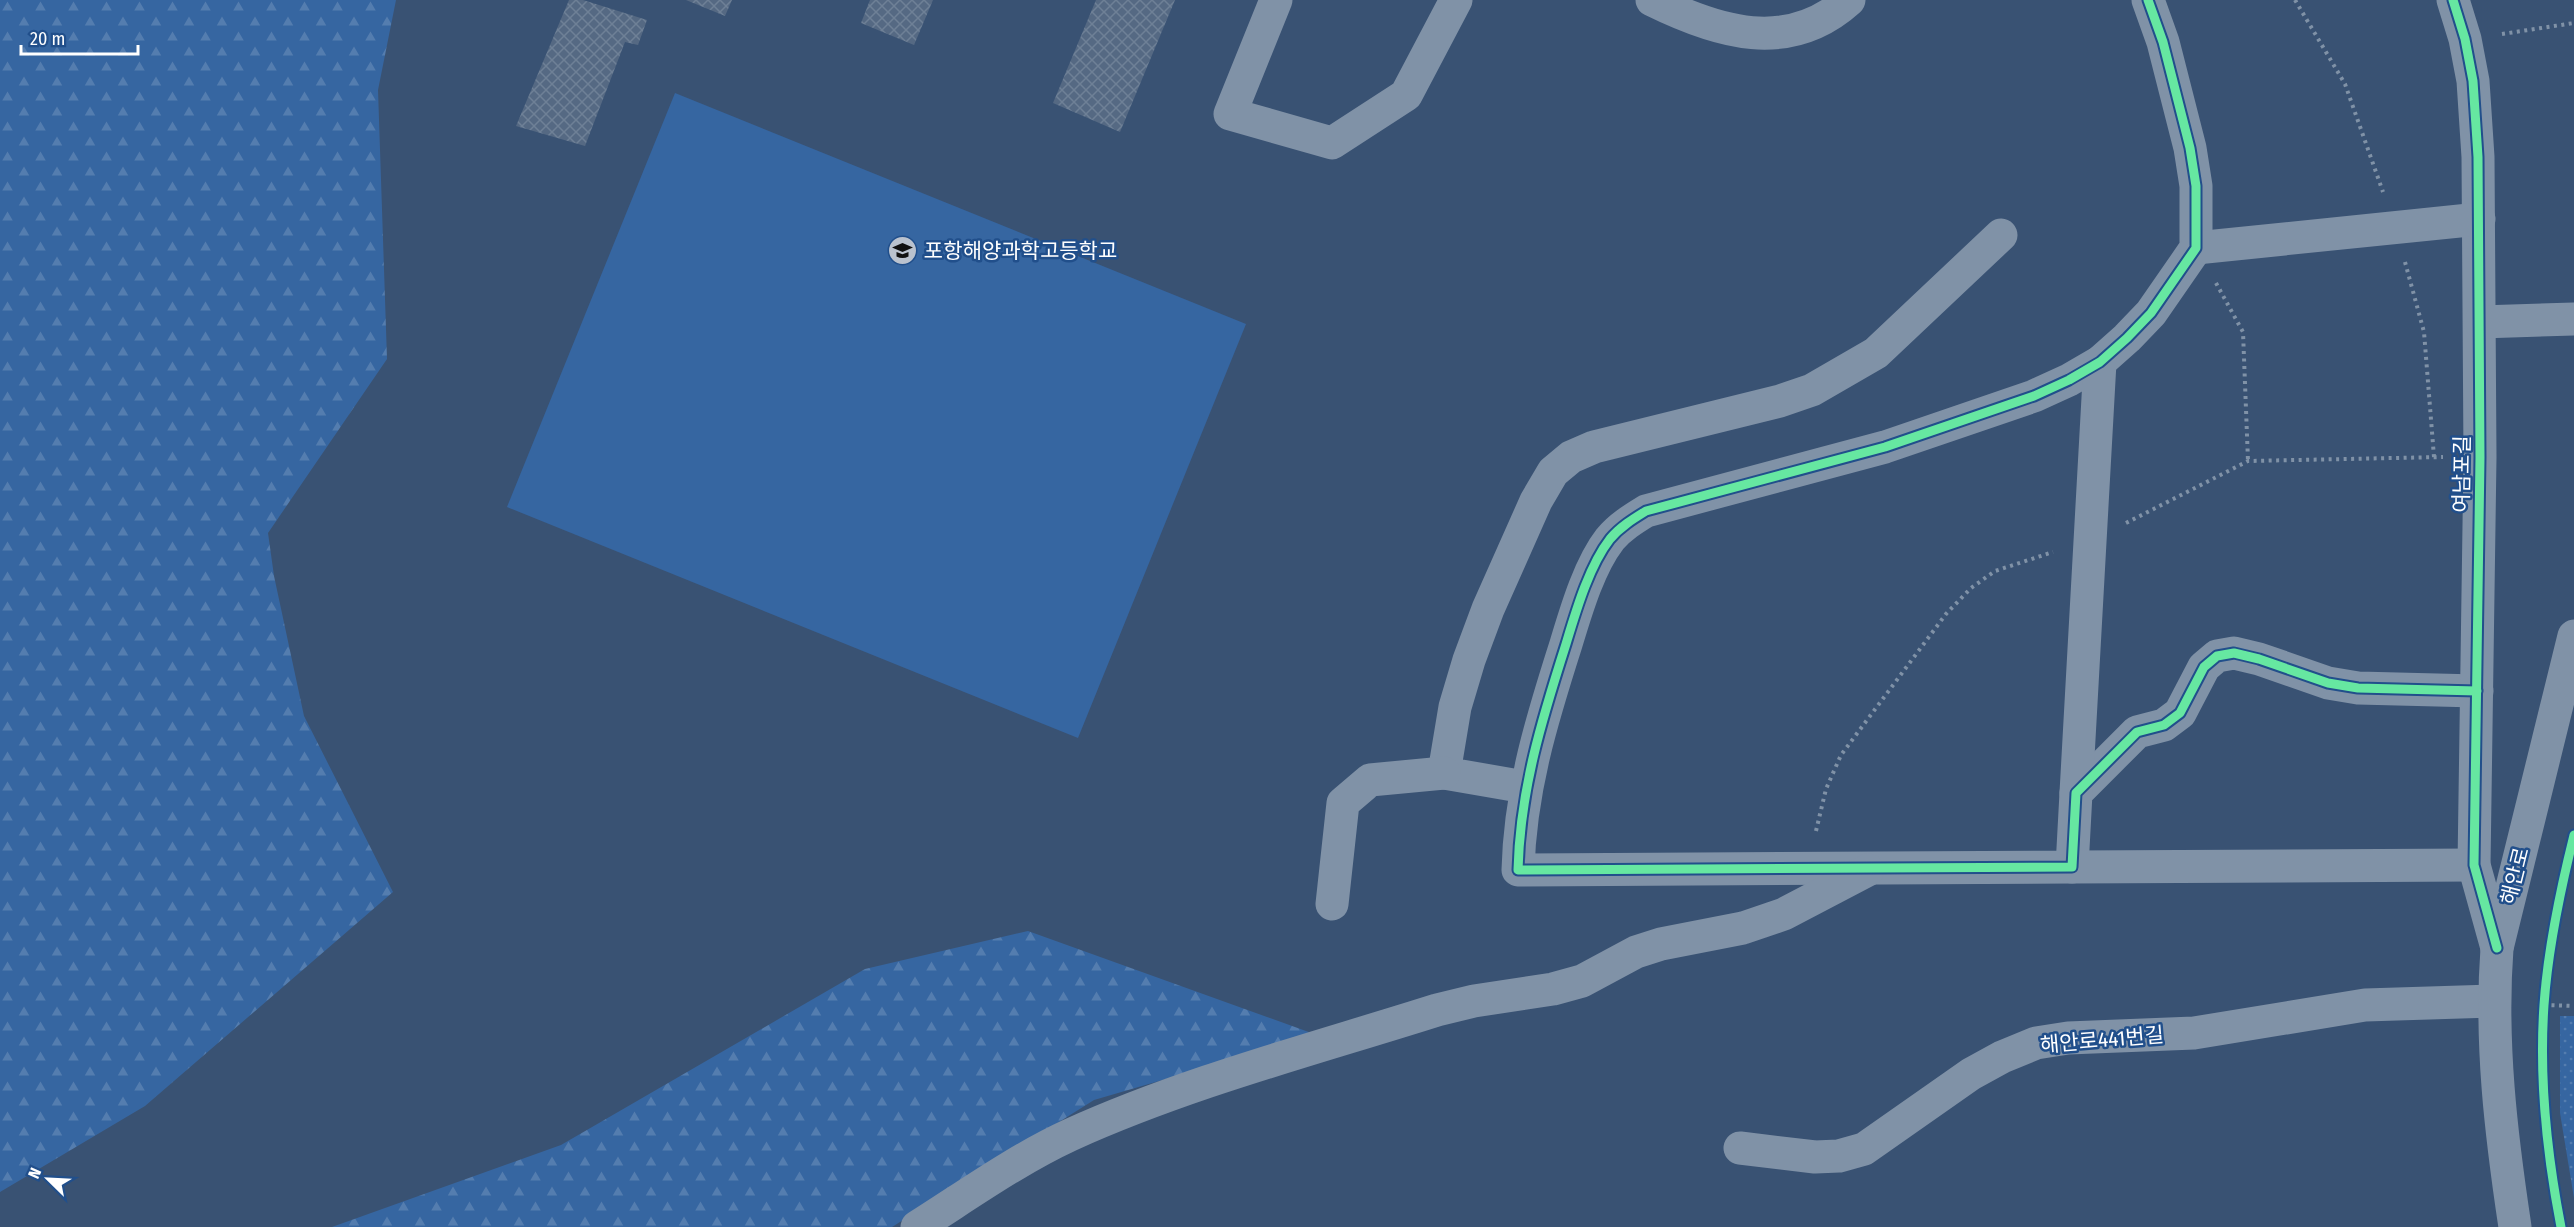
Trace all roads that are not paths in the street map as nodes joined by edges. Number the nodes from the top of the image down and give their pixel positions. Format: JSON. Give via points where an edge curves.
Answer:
{"nodes":[{"id":1,"x":1276,"y":0,"type":"edge"},
{"id":2,"x":1456,"y":0,"type":"edge"},
{"id":3,"x":1652,"y":0,"type":"edge"},
{"id":4,"x":1849,"y":0,"type":"edge"},
{"id":5,"x":2148,"y":0,"type":"edge"},
{"id":6,"x":2453,"y":0,"type":"edge"},
{"id":7,"x":2479,"y":219,"type":"junction"},
{"id":8,"x":2001,"y":235,"type":"dead end"},
{"id":9,"x":2196,"y":248,"type":"junction"},
{"id":10,"x":2574,"y":319,"type":"edge"},
{"id":11,"x":2480,"y":322,"type":"junction"},
{"id":12,"x":2100,"y":362,"type":"junction"},
{"id":13,"x":2574,"y":636,"type":"edge"},
{"id":14,"x":2477,"y":691,"type":"junction"},
{"id":15,"x":1444,"y":773,"type":"junction"},
{"id":16,"x":1525,"y":787,"type":"junction"},
{"id":17,"x":2076,"y":793,"type":"junction"},
{"id":18,"x":2474,"y":865,"type":"junction"},
{"id":19,"x":2072,"y":867,"type":"junction"},
{"id":20,"x":1872,"y":868,"type":"junction"},
{"id":21,"x":1332,"y":904,"type":"dead end"},
{"id":22,"x":2497,"y":948,"type":"junction"},
{"id":23,"x":2493,"y":1001,"type":"junction"},
{"id":24,"x":1740,"y":1148,"type":"dead end"},
{"id":25,"x":917,"y":1227,"type":"edge"},
{"id":26,"x":2515,"y":1227,"type":"edge"}],
"edges":[{"from":1,"to":2,"type":"street","via":[[1230,114],[1332,143],[1406,96]]},
{"from":3,"to":4,"type":"street","via":[[1686,17],[1744,34],[1808,26]]},
{"from":5,"to":9,"type":"street","via":[[2190,148],[2196,186]]},
{"from":6,"to":7,"type":"street","name":"여남포길","via":[[2474,81]]},
{"from":7,"to":9,"type":"street"},
{"from":7,"to":11,"type":"street","name":"여남포길"},
{"from":8,"to":15,"type":"street","via":[[1876,353],[1841,375],[1780,401],[1594,447],[1571,457],[1553,472],[1488,609],[1455,706]]},
{"from":9,"to":12,"type":"street","via":[[2151,312]]},
{"from":10,"to":11,"type":"street"},
{"from":11,"to":14,"type":"street","name":"여남포길"},
{"from":12,"to":16,"type":"street","via":[[2034,396],[1885,447],[1646,511],[1627,523],[1610,539],[1586,586]]},
{"from":12,"to":17,"type":"street"},
{"from":13,"to":22,"type":"street","name":"해안로"},
{"from":14,"to":17,"type":"street","via":[[2358,688],[2328,683],[2234,653],[2217,656],[2204,667],[2180,713],[2164,725],[2138,732]]},
{"from":14,"to":18,"type":"street","name":"여남포길"},
{"from":15,"to":16,"type":"street"},
{"from":15,"to":21,"type":"street","via":[[1370,780],[1343,803]]},
{"from":16,"to":20,"type":"street","via":[[1518,870]]},
{"from":17,"to":19,"type":"street"},
{"from":18,"to":19,"type":"street"},
{"from":18,"to":22,"type":"street","name":"여남포길"},
{"from":19,"to":20,"type":"street"},
{"from":20,"to":25,"type":"street","via":[[1784,914],[1743,928],[1636,952],[1582,981],[1553,990],[1437,1010],[1148,1103],[1068,1136]]},
{"from":22,"to":23,"type":"street","name":"해안로"},
{"from":23,"to":24,"type":"street","name":"해안로441번길","via":[[2365,1005],[2194,1033],[2068,1038],[2036,1044],[1971,1074],[1864,1149],[1815,1157]]},
{"from":23,"to":26,"type":"street","name":"해안로","via":[[2504,1154]]}]}
